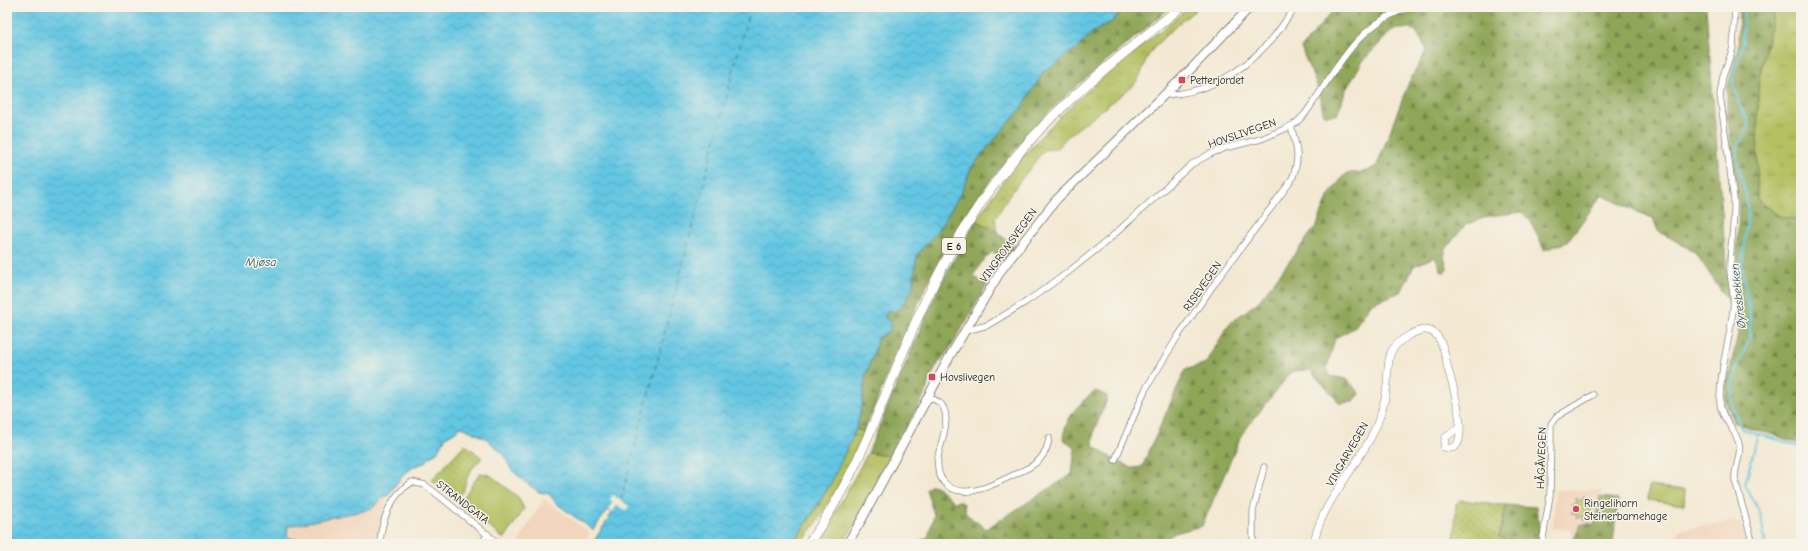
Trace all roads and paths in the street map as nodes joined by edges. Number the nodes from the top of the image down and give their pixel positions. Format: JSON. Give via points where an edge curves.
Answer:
{"nodes":[{"id":1,"x":1181,"y":7,"type":"edge"},
{"id":2,"x":1250,"y":7,"type":"edge"},
{"id":3,"x":1296,"y":7,"type":"edge"},
{"id":4,"x":1411,"y":7,"type":"edge"},
{"id":5,"x":1735,"y":7,"type":"edge"},
{"id":6,"x":1163,"y":95,"type":"junction"},
{"id":7,"x":1291,"y":126,"type":"junction"},
{"id":8,"x":965,"y":331,"type":"junction"},
{"id":9,"x":1593,"y":395,"type":"dead end"},
{"id":10,"x":928,"y":397,"type":"junction"},
{"id":11,"x":1460,"y":425,"type":"dead end"},
{"id":12,"x":1048,"y":438,"type":"dead end"},
{"id":13,"x":1115,"y":460,"type":"dead end"},
{"id":14,"x":1264,"y":466,"type":"dead end"},
{"id":15,"x":488,"y":534,"type":"junction"},
{"id":16,"x":380,"y":544,"type":"edge"},
{"id":17,"x":481,"y":544,"type":"edge"},
{"id":18,"x":499,"y":544,"type":"edge"},
{"id":19,"x":808,"y":544,"type":"edge"},
{"id":20,"x":847,"y":544,"type":"edge"},
{"id":21,"x":1253,"y":544,"type":"edge"},
{"id":22,"x":1314,"y":544,"type":"edge"},
{"id":23,"x":1542,"y":544,"type":"edge"},
{"id":24,"x":1753,"y":544,"type":"edge"}],
"edges":[{"from":1,"to":19,"type":"highway","number":"E 6","via":[[1094,77],[1064,105],[1020,151],[978,207],[941,269],[855,466],[837,500]]},
{"from":2,"to":6,"type":"main road","name":"VINGROMSVEGEN"},
{"from":3,"to":6,"type":"street","via":[[1272,39],[1232,76],[1188,92]]},
{"from":4,"to":7,"type":"street","name":"HOVSLIVEGEN","via":[[1379,22],[1360,37],[1305,114]]},
{"from":5,"to":24,"type":"street","via":[[1733,48],[1723,76],[1720,95],[1735,215],[1730,267],[1733,308],[1720,403],[1724,417],[1740,446],[1735,480]]},
{"from":6,"to":8,"type":"main road","name":"VINGROMSVEGEN","via":[[1051,206],[1002,269]]},
{"from":7,"to":8,"type":"street","name":"HOVSLIVEGEN","via":[[1261,139],[1225,148],[1197,162],[1067,273],[988,326]]},
{"from":7,"to":13,"type":"street","name":"RISEVEGEN","via":[[1298,156],[1291,181],[1178,336],[1145,390]]},
{"from":8,"to":10,"type":"main road","name":"VINGROMSVEGEN"},
{"from":9,"to":23,"type":"street","name":"HÅGÅVEGEN","via":[[1556,417],[1551,424],[1550,494]]},
{"from":10,"to":12,"type":"street","via":[[939,403],[945,412],[938,470],[942,479],[954,489],[968,491],[981,488],[1032,466],[1042,457],[1048,445]]},
{"from":10,"to":20,"type":"main road","name":"VINGROMSVEGEN"},
{"from":11,"to":22,"type":"street","name":"VINGARVEGEN","via":[[1458,407],[1441,342],[1433,332],[1418,331],[1402,340],[1391,353],[1387,386],[1375,428],[1322,519]]},
{"from":14,"to":21,"type":"street","via":[[1253,511]]},
{"from":15,"to":16,"type":"street","name":"STRANDGATA","via":[[425,485],[412,482],[404,488],[387,511]]},
{"from":15,"to":17,"type":"street"},
{"from":15,"to":18,"type":"street","name":"STRANDGATA"}]}
